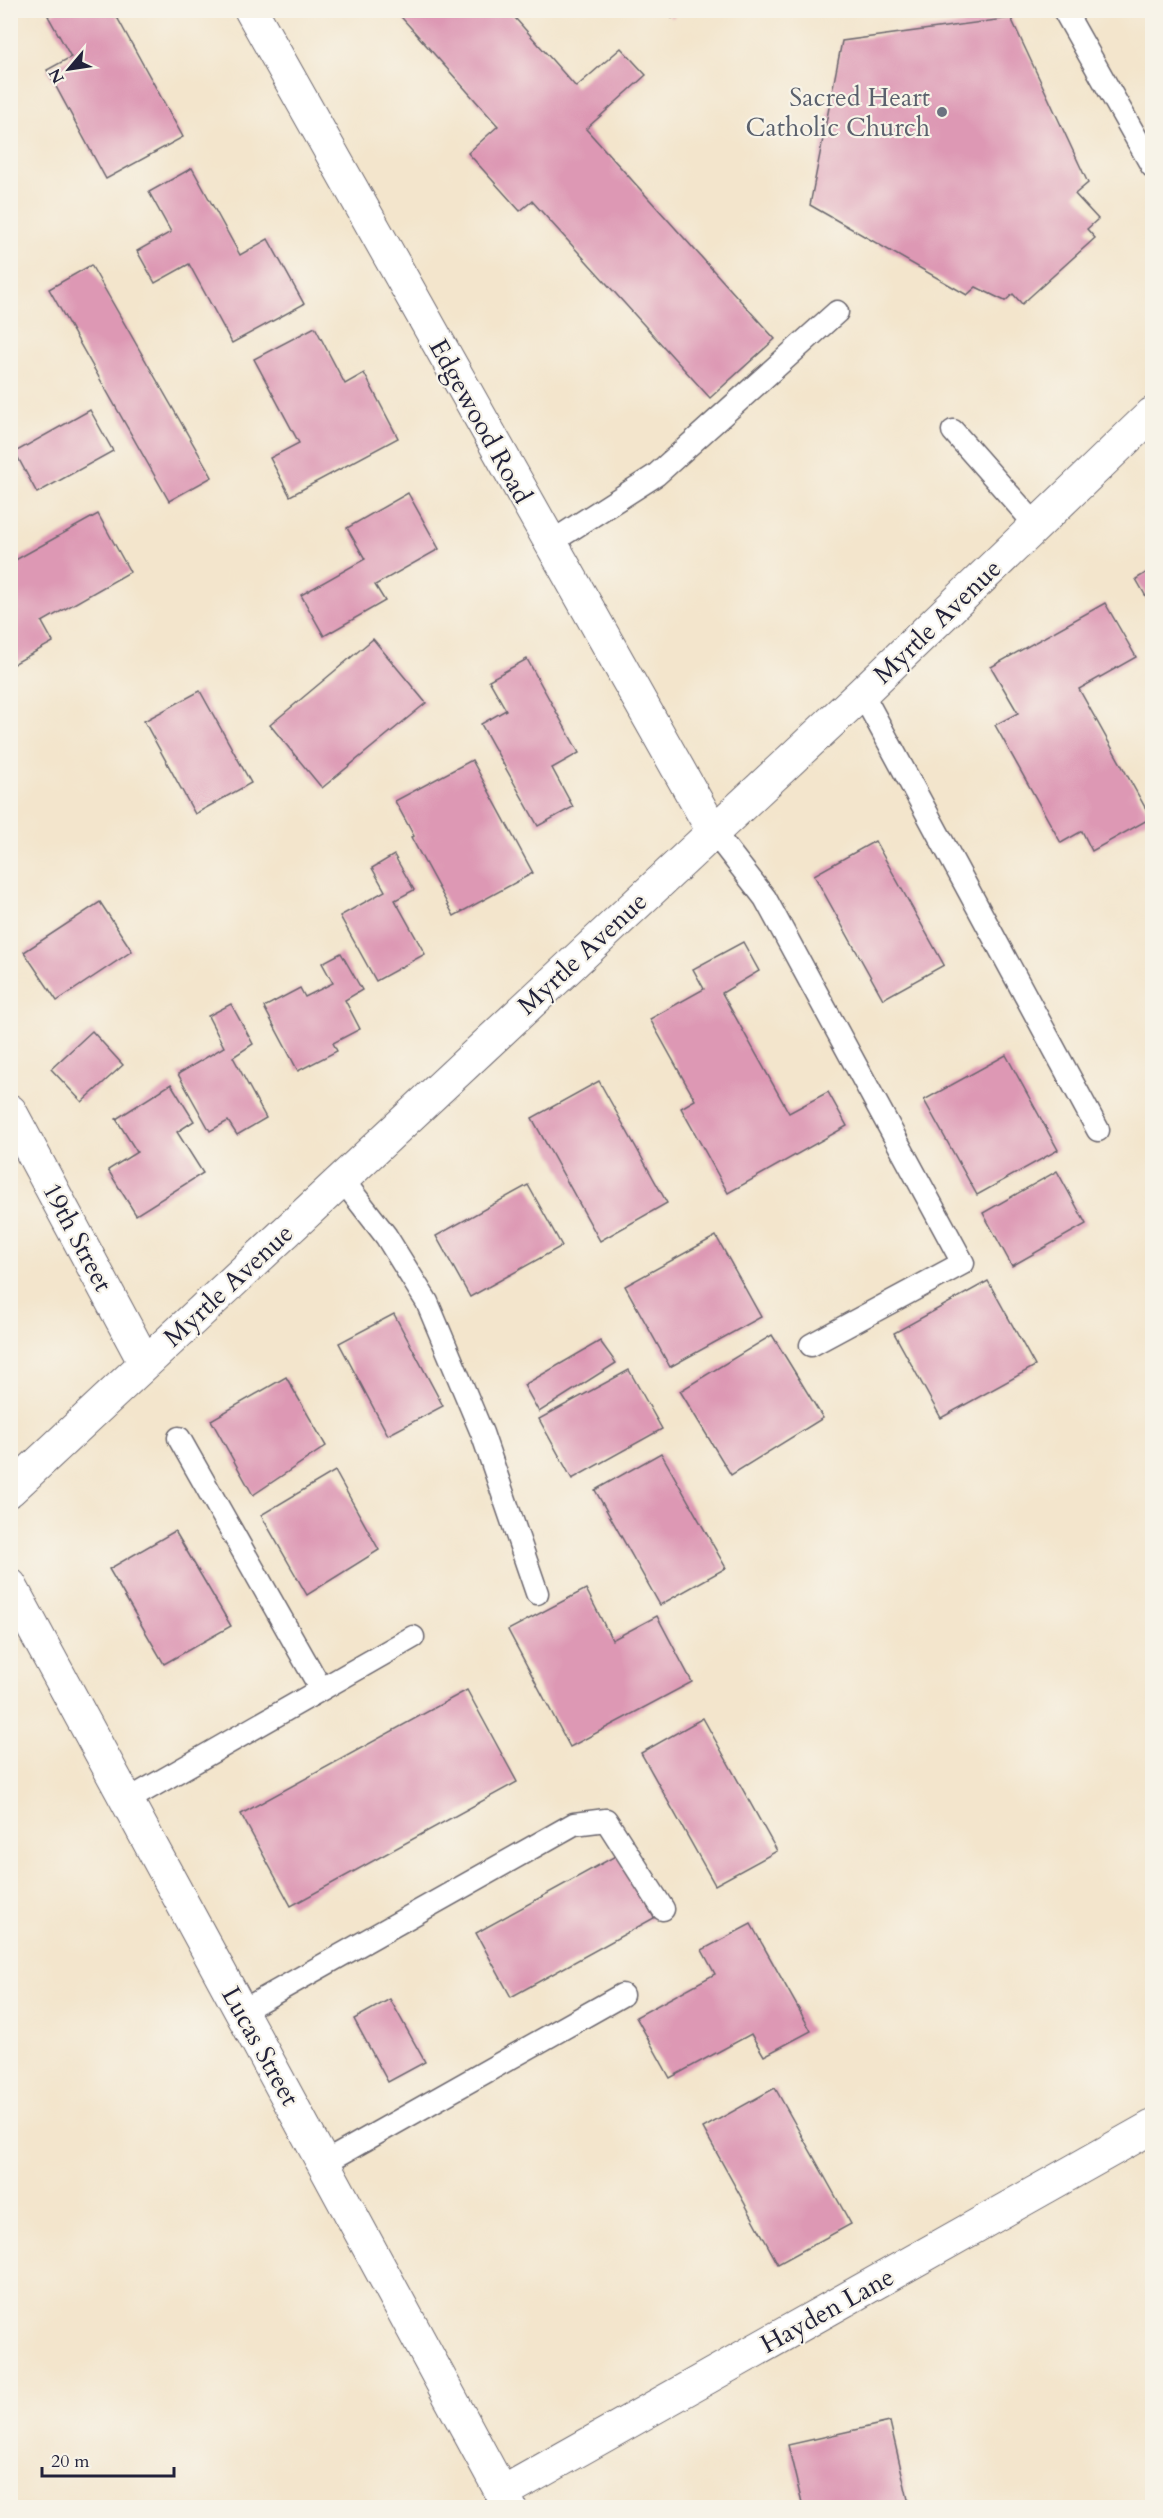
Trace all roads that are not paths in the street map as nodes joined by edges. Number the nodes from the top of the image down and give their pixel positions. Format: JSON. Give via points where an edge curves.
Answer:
{"nodes":[{"id":1,"x":251,"y":10,"type":"edge"},
{"id":2,"x":1064,"y":10,"type":"edge"},
{"id":3,"x":1152,"y":166,"type":"edge"},
{"id":4,"x":837,"y":312,"type":"dead end"},
{"id":5,"x":1152,"y":414,"type":"edge"},
{"id":6,"x":952,"y":431,"type":"dead end"},
{"id":7,"x":1036,"y":525,"type":"junction"},
{"id":8,"x":550,"y":543,"type":"junction"},
{"id":9,"x":862,"y":693,"type":"junction"},
{"id":10,"x":713,"y":831,"type":"junction"},
{"id":11,"x":10,"y":1111,"type":"edge"},
{"id":12,"x":1098,"y":1130,"type":"dead end"},
{"id":13,"x":341,"y":1178,"type":"junction"},
{"id":14,"x":811,"y":1346,"type":"dead end"},
{"id":15,"x":145,"y":1363,"type":"junction"},
{"id":16,"x":179,"y":1438,"type":"dead end"},
{"id":17,"x":10,"y":1490,"type":"edge"},
{"id":18,"x":10,"y":1585,"type":"edge"},
{"id":19,"x":537,"y":1593,"type":"dead end"},
{"id":20,"x":413,"y":1636,"type":"dead end"},
{"id":21,"x":321,"y":1689,"type":"junction"},
{"id":22,"x":128,"y":1800,"type":"junction"},
{"id":23,"x":663,"y":1909,"type":"dead end"},
{"id":24,"x":622,"y":1995,"type":"dead end"},
{"id":25,"x":242,"y":2011,"type":"junction"},
{"id":26,"x":1152,"y":2127,"type":"edge"},
{"id":27,"x":324,"y":2163,"type":"junction"},
{"id":28,"x":506,"y":2500,"type":"edge"}],
"edges":[{"from":1,"to":8,"type":"street","name":"Edgewood Road"},
{"from":2,"to":3,"type":"lane"},
{"from":4,"to":8,"type":"lane","via":[[656,475]]},
{"from":5,"to":7,"type":"street","name":"Myrtle Avenue"},
{"from":6,"to":7,"type":"lane"},
{"from":7,"to":9,"type":"street","name":"Myrtle Avenue"},
{"from":8,"to":10,"type":"street","name":"Edgewood Road"},
{"from":9,"to":10,"type":"street","name":"Myrtle Avenue"},
{"from":9,"to":12,"type":"lane"},
{"from":10,"to":13,"type":"street","name":"Myrtle Avenue"},
{"from":10,"to":14,"type":"lane","via":[[765,898],[963,1263]]},
{"from":11,"to":15,"type":"street","name":"19th Street"},
{"from":13,"to":15,"type":"street","name":"Myrtle Avenue"},
{"from":13,"to":19,"type":"lane","via":[[386,1236],[427,1302],[482,1433]]},
{"from":15,"to":17,"type":"street","name":"Myrtle Avenue"},
{"from":16,"to":21,"type":"lane"},
{"from":18,"to":22,"type":"street","name":"Lucas Street"},
{"from":20,"to":21,"type":"lane"},
{"from":21,"to":22,"type":"lane"},
{"from":22,"to":25,"type":"street","name":"Lucas Street"},
{"from":23,"to":25,"type":"lane","via":[[606,1820],[574,1824]]},
{"from":24,"to":27,"type":"lane"},
{"from":25,"to":27,"type":"street","name":"Lucas Street"},
{"from":26,"to":28,"type":"street","name":"Hayden Lane"},
{"from":27,"to":28,"type":"street","name":"Lucas Street"}]}
